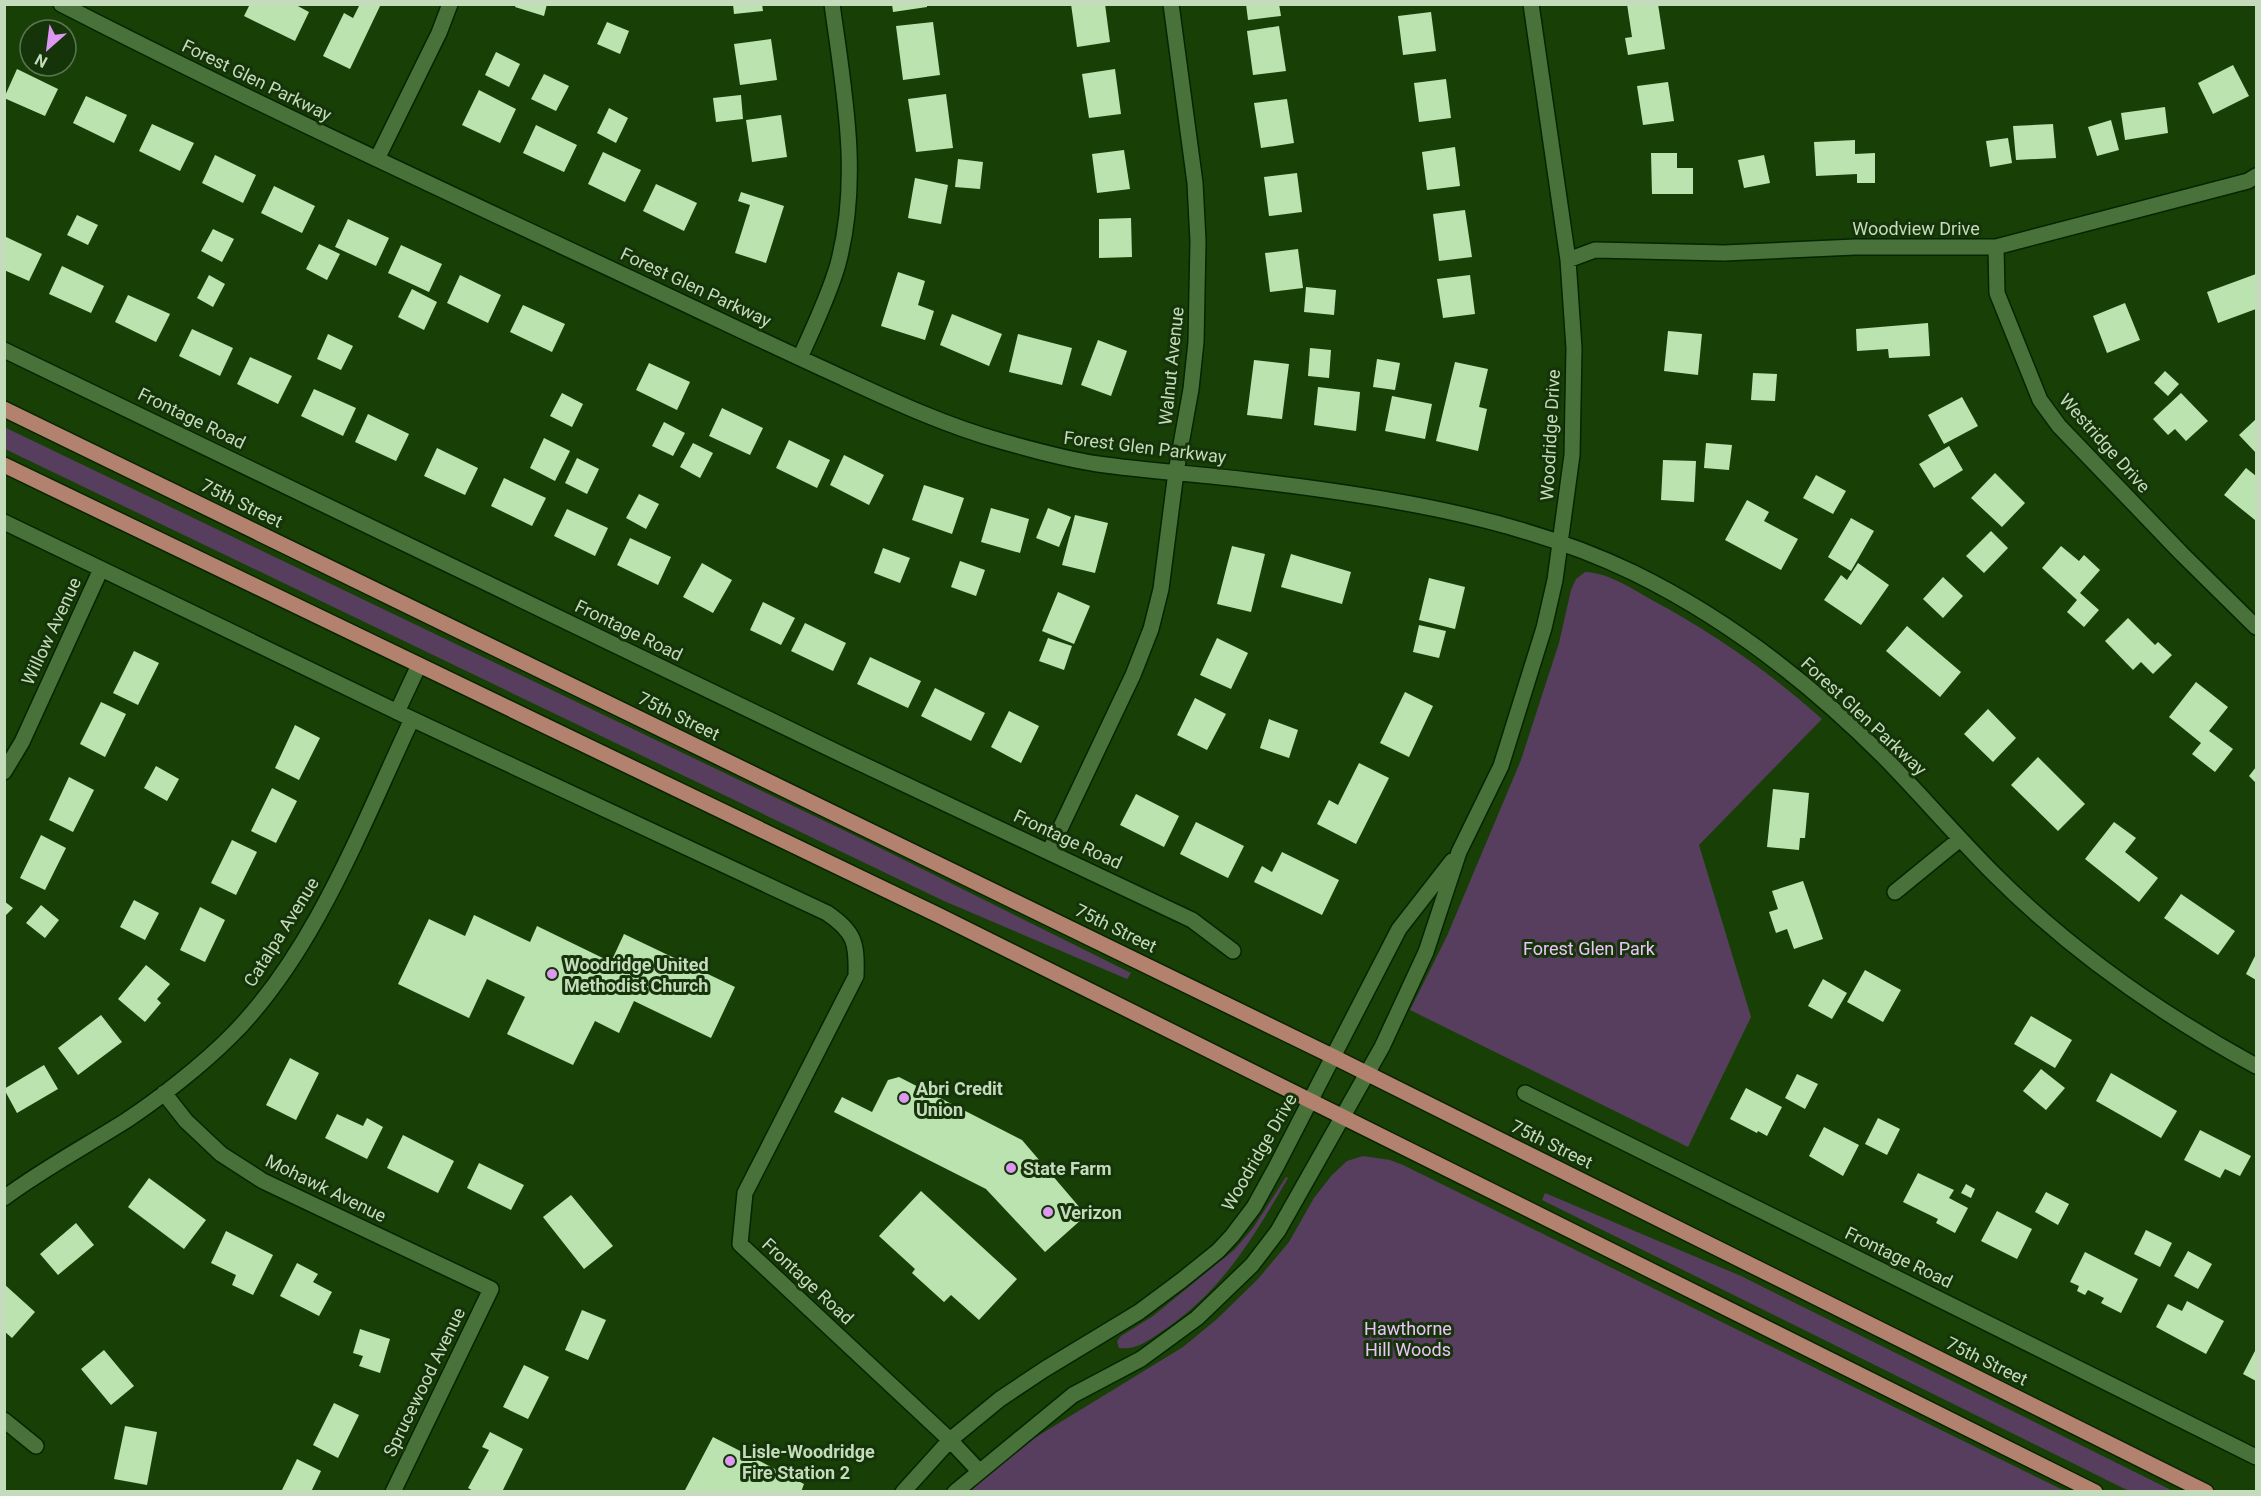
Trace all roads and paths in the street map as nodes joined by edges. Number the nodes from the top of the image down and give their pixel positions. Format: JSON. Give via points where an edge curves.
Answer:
{"nodes":[{"id":1,"x":61,"y":4,"type":"edge"},
{"id":2,"x":450,"y":4,"type":"edge"},
{"id":3,"x":832,"y":4,"type":"edge"},
{"id":4,"x":1171,"y":4,"type":"edge"},
{"id":5,"x":1531,"y":4,"type":"edge"},
{"id":6,"x":376,"y":159,"type":"junction"},
{"id":7,"x":2256,"y":176,"type":"edge"},
{"id":8,"x":1996,"y":247,"type":"junction"},
{"id":9,"x":1568,"y":260,"type":"junction"},
{"id":10,"x":4,"y":350,"type":"edge"},
{"id":11,"x":800,"y":358,"type":"junction"},
{"id":12,"x":4,"y":409,"type":"edge"},
{"id":13,"x":4,"y":465,"type":"edge"},
{"id":14,"x":1176,"y":472,"type":"junction"},
{"id":15,"x":4,"y":522,"type":"edge"},
{"id":16,"x":1560,"y":543,"type":"junction"},
{"id":17,"x":101,"y":569,"type":"junction"},
{"id":18,"x":2256,"y":627,"type":"edge"},
{"id":19,"x":419,"y":665,"type":"junction"},
{"id":20,"x":397,"y":711,"type":"junction"},
{"id":21,"x":412,"y":719,"type":"junction"},
{"id":22,"x":4,"y":772,"type":"edge"},
{"id":23,"x":1960,"y":839,"type":"junction"},
{"id":24,"x":1049,"y":852,"type":"junction"},
{"id":25,"x":1459,"y":852,"type":"junction"},
{"id":26,"x":1895,"y":892,"type":"dead end"},
{"id":27,"x":1233,"y":951,"type":"dead end"},
{"id":28,"x":1334,"y":1057,"type":"junction"},
{"id":29,"x":2256,"y":1066,"type":"edge"},
{"id":30,"x":1367,"y":1073,"type":"junction"},
{"id":31,"x":1525,"y":1092,"type":"dead end"},
{"id":32,"x":164,"y":1093,"type":"junction"},
{"id":33,"x":1311,"y":1101,"type":"junction"},
{"id":34,"x":1343,"y":1117,"type":"junction"},
{"id":35,"x":4,"y":1198,"type":"edge"},
{"id":36,"x":491,"y":1289,"type":"joint"},
{"id":37,"x":4,"y":1420,"type":"edge"},
{"id":38,"x":950,"y":1440,"type":"junction"},
{"id":39,"x":36,"y":1446,"type":"dead end"},
{"id":40,"x":2256,"y":1457,"type":"edge"},
{"id":41,"x":979,"y":1471,"type":"junction"},
{"id":42,"x":393,"y":1491,"type":"edge"},
{"id":43,"x":903,"y":1491,"type":"edge"},
{"id":44,"x":955,"y":1491,"type":"edge"},
{"id":45,"x":2095,"y":1491,"type":"edge"},
{"id":46,"x":2206,"y":1491,"type":"edge"}],
"edges":[{"from":1,"to":6,"type":"street","name":"Forest Glen Parkway"},
{"from":2,"to":6,"type":"street"},
{"from":3,"to":11,"type":"street","via":[[849,126],[850,177],[838,265]]},
{"from":4,"to":14,"type":"street","name":"Walnut Avenue","via":[[1195,183],[1198,253],[1196,342]]},
{"from":5,"to":9,"type":"street","name":"Woodridge Drive"},
{"from":6,"to":11,"type":"street","name":"Forest Glen Parkway"},
{"from":7,"to":8,"type":"street","name":"Woodview Drive"},
{"from":8,"to":9,"type":"street","name":"Woodview Drive","via":[[1855,247],[1724,253],[1595,250]]},
{"from":8,"to":18,"type":"street","name":"Westridge Drive","via":[[1997,294],[2040,400],[2067,435]]},
{"from":9,"to":16,"type":"street","name":"Woodridge Drive","via":[[1575,396]]},
{"from":10,"to":24,"type":"street","name":"Frontage Road"},
{"from":11,"to":14,"type":"street","name":"Forest Glen Parkway","via":[[936,421],[1000,441],[1098,464]]},
{"from":12,"to":28,"type":"main road","name":"75th Street"},
{"from":13,"to":19,"type":"main road"},
{"from":14,"to":16,"type":"street","name":"Forest Glen Parkway","via":[[1254,480],[1454,512]]},
{"from":14,"to":24,"type":"street","name":"Walnut Avenue","via":[[1161,589],[1151,630]]},
{"from":15,"to":17,"type":"street"},
{"from":16,"to":23,"type":"street","name":"Forest Glen Parkway","via":[[1661,587],[1778,662],[1846,720]]},
{"from":16,"to":25,"type":"street","name":"Woodridge Drive","via":[[1544,628],[1513,733]]},
{"from":17,"to":20,"type":"street"},
{"from":17,"to":22,"type":"street","name":"Willow Avenue","via":[[22,742]]},
{"from":19,"to":20,"type":"street"},
{"from":19,"to":33,"type":"main road","via":[[938,915]]},
{"from":20,"to":21,"type":"street"},
{"from":21,"to":32,"type":"street","name":"Catalpa Avenue","via":[[334,886],[295,954],[229,1037]]},
{"from":21,"to":38,"type":"street","name":"Frontage Road","via":[[827,913],[844,925],[856,947],[856,976],[745,1193],[740,1244]]},
{"from":23,"to":26,"type":"street"},
{"from":23,"to":29,"type":"street","name":"Forest Glen Parkway","via":[[1997,877],[2111,975],[2199,1035]]},
{"from":24,"to":27,"type":"street","name":"Frontage Road","via":[[1192,920]]},
{"from":25,"to":28,"type":"street","name":"Woodridge Drive","via":[[1399,929]]},
{"from":25,"to":30,"type":"street","name":"Woodridge Drive","via":[[1426,952]]},
{"from":28,"to":30,"type":"main road","name":"75th Street"},
{"from":28,"to":33,"type":"street","name":"Woodridge Drive"},
{"from":30,"to":34,"type":"street","name":"Woodridge Drive"},
{"from":30,"to":46,"type":"main road","name":"75th Street"},
{"from":31,"to":40,"type":"street","name":"Frontage Road"},
{"from":32,"to":35,"type":"street","name":"Catalpa Avenue"},
{"from":32,"to":36,"type":"street","name":"Mohawk Avenue","via":[[186,1121],[221,1154],[263,1181]]},
{"from":33,"to":34,"type":"main road"},
{"from":33,"to":38,"type":"street","name":"Woodridge Drive","via":[[1254,1207],[1218,1251],[1139,1312],[1000,1399]]},
{"from":34,"to":41,"type":"street","name":"Woodridge Drive","via":[[1278,1231],[1246,1271],[1179,1332],[1141,1359],[1073,1395]]},
{"from":34,"to":45,"type":"main road"},
{"from":36,"to":42,"type":"street","name":"Sprucewood Avenue"},
{"from":37,"to":39,"type":"street"},
{"from":38,"to":41,"type":"street","name":"Frontage Road"},
{"from":38,"to":43,"type":"street","name":"Woodridge Drive"},
{"from":41,"to":44,"type":"street","name":"Woodridge Drive"}]}
